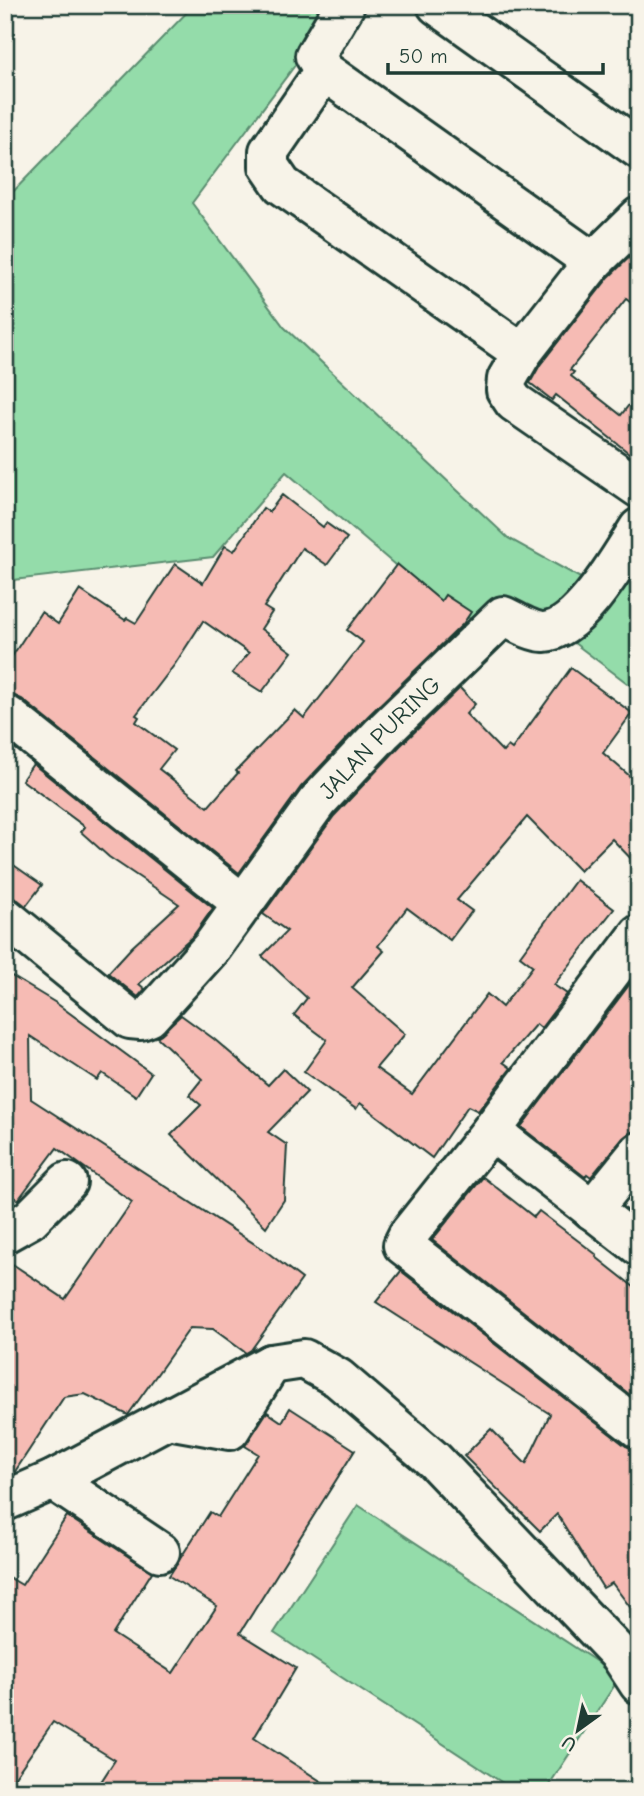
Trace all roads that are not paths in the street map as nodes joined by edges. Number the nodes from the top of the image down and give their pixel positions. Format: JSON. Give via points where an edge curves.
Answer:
{"nodes":[{"id":1,"x":345,"y":5,"type":"edge"},
{"id":2,"x":437,"y":5,"type":"edge"},
{"id":3,"x":324,"y":71,"type":"junction"},
{"id":4,"x":639,"y":149,"type":"edge"},
{"id":5,"x":639,"y":217,"type":"edge"},
{"id":6,"x":593,"y":262,"type":"junction"},
{"id":7,"x":522,"y":353,"type":"junction"},
{"id":8,"x":639,"y":488,"type":"edge"},
{"id":9,"x":639,"y":528,"type":"edge"},
{"id":10,"x":8,"y":716,"type":"dead end"},
{"id":11,"x":243,"y":904,"type":"junction"},
{"id":12,"x":5,"y":917,"type":"edge"},
{"id":13,"x":639,"y":935,"type":"edge"},
{"id":14,"x":491,"y":1131,"type":"junction"},
{"id":15,"x":639,"y":1152,"type":"edge"},
{"id":16,"x":67,"y":1182,"type":"dead end"},
{"id":17,"x":592,"y":1210,"type":"junction"},
{"id":18,"x":5,"y":1233,"type":"edge"},
{"id":19,"x":639,"y":1247,"type":"edge"},
{"id":20,"x":639,"y":1429,"type":"edge"},
{"id":21,"x":53,"y":1480,"type":"junction"},
{"id":22,"x":5,"y":1501,"type":"edge"},
{"id":23,"x":160,"y":1552,"type":"dead end"},
{"id":24,"x":639,"y":1684,"type":"edge"}],
"edges":[{"from":1,"to":3,"type":"street","via":[[315,55]]},
{"from":2,"to":4,"type":"street"},
{"from":3,"to":6,"type":"street"},
{"from":3,"to":7,"type":"street","via":[[269,151],[270,166],[282,185]]},
{"from":5,"to":6,"type":"street"},
{"from":6,"to":7,"type":"street"},
{"from":7,"to":8,"type":"street","via":[[507,379],[506,390],[514,402]]},
{"from":9,"to":11,"type":"street","name":"JALAN PURING","via":[[595,594],[568,621],[546,632],[503,616],[317,802]]},
{"from":10,"to":11,"type":"street"},
{"from":11,"to":12,"type":"street","name":"JALAN PURING","via":[[212,947],[149,1017],[141,1020],[130,1019]]},
{"from":13,"to":14,"type":"street"},
{"from":14,"to":17,"type":"street"},
{"from":14,"to":20,"type":"street","via":[[404,1245]]},
{"from":15,"to":17,"type":"street"},
{"from":16,"to":18,"type":"street","via":[[30,1219]]},
{"from":17,"to":19,"type":"street"},
{"from":21,"to":22,"type":"street"},
{"from":21,"to":23,"type":"street"},
{"from":21,"to":24,"type":"street","via":[[271,1364],[304,1359],[338,1378],[434,1461],[620,1655]]}]}
